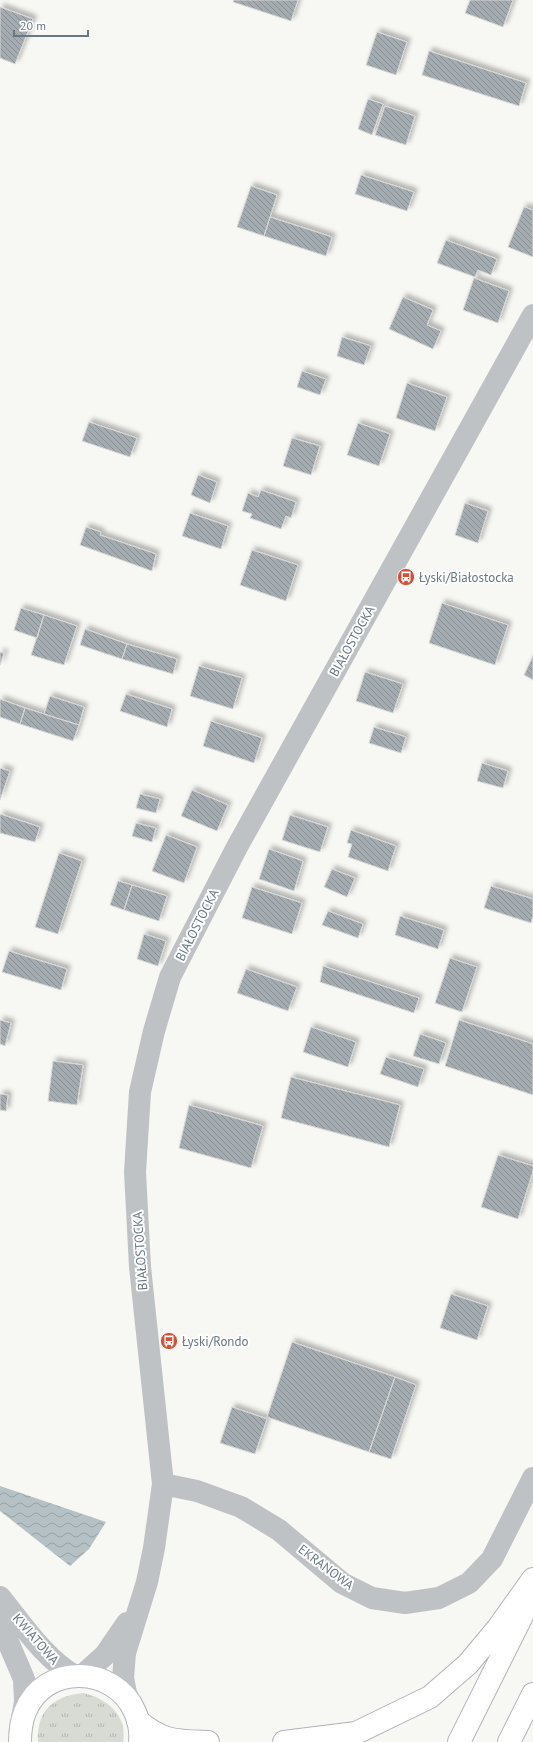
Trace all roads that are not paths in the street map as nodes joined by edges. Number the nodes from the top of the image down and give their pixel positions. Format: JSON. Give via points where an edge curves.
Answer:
{"nodes":[{"id":1,"x":533,"y":315,"type":"edge"},
{"id":2,"x":533,"y":1478,"type":"edge"},
{"id":3,"x":163,"y":1484,"type":"junction"},
{"id":4,"x":533,"y":1579,"type":"edge"},
{"id":5,"x":533,"y":1594,"type":"edge"},
{"id":6,"x":0,"y":1597,"type":"edge"},
{"id":7,"x":138,"y":1607,"type":"junction"},
{"id":8,"x":0,"y":1623,"type":"edge"},
{"id":9,"x":79,"y":1676,"type":"junction"},
{"id":10,"x":533,"y":1694,"type":"edge"},
{"id":11,"x":136,"y":1722,"type":"edge"},
{"id":12,"x":20,"y":1734,"type":"edge"},
{"id":13,"x":208,"y":1742,"type":"edge"},
{"id":14,"x":284,"y":1742,"type":"edge"},
{"id":15,"x":459,"y":1742,"type":"edge"},
{"id":16,"x":509,"y":1742,"type":"edge"}],
"edges":[{"from":1,"to":3,"type":"street","name":"BIAŁOSTOCKA","via":[[237,847],[170,977],[140,1092],[135,1172],[140,1267]]},
{"from":2,"to":3,"type":"street","name":"EKRANOWA","via":[[492,1559],[469,1582],[438,1598],[405,1603],[372,1598],[342,1583],[279,1530],[241,1508],[197,1491]]},
{"from":3,"to":7,"type":"street","name":"BIAŁOSTOCKA","via":[[154,1548],[147,1582]]},
{"from":4,"to":14,"type":"main road","via":[[468,1664],[430,1698],[356,1733]]},
{"from":5,"to":15,"type":"main road"},
{"from":6,"to":9,"type":"street","name":"KWIATOWA","via":[[63,1669]]},
{"from":7,"to":9,"type":"street","name":"BIAŁOSTOCKA","via":[[105,1655]]},
{"from":7,"to":11,"type":"street","name":"BIAŁOSTOCKA","via":[[125,1653],[123,1678]]},
{"from":8,"to":12,"type":"street","name":"KWIATOWA","via":[[24,1679],[25,1702]]},
{"from":9,"to":11,"type":"main road","via":[[102,1680],[119,1690]]},
{"from":9,"to":12,"type":"main road","via":[[59,1679],[33,1698],[25,1711]]},
{"from":10,"to":16,"type":"main road"},
{"from":11,"to":13,"type":"main road","via":[[163,1738]]}]}
